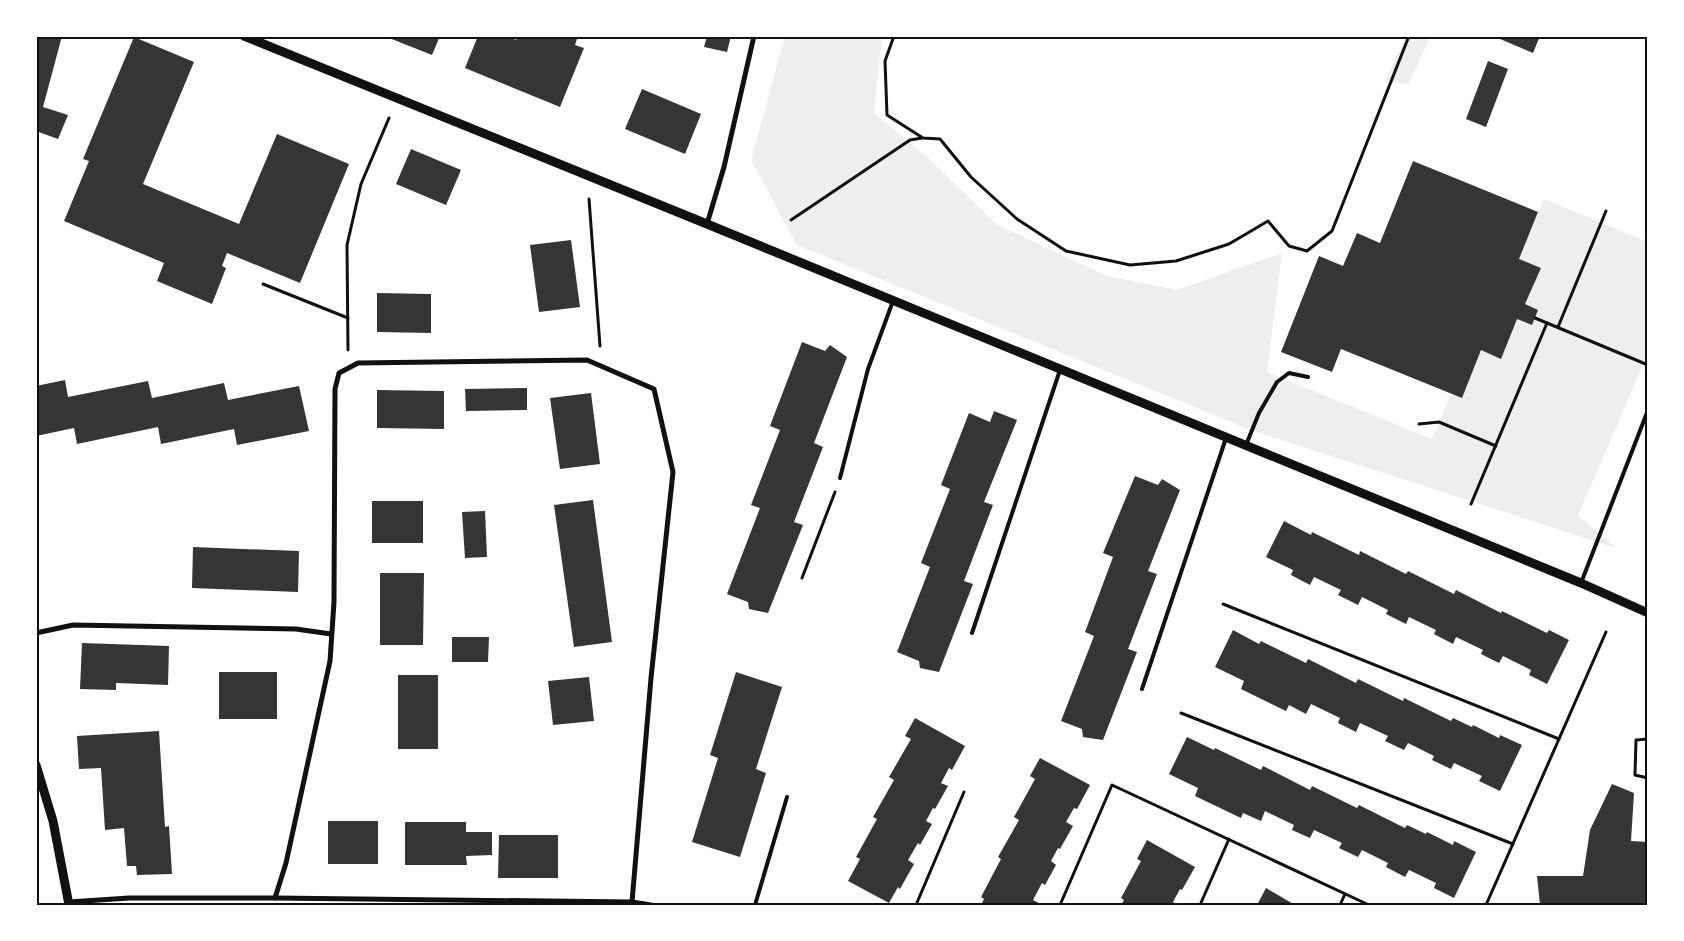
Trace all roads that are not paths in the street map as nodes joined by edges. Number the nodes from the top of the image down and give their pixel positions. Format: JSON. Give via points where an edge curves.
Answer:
{"nodes":[{"id":1,"x":244,"y":36,"type":"edge"},
{"id":2,"x":754,"y":36,"type":"edge"},
{"id":3,"x":707,"y":224,"type":"junction"},
{"id":4,"x":893,"y":301,"type":"junction"},
{"id":5,"x":1060,"y":370,"type":"junction"},
{"id":6,"x":1308,"y":377,"type":"dead end"},
{"id":7,"x":1648,"y":410,"type":"edge"},
{"id":8,"x":1226,"y":438,"type":"junction"},
{"id":9,"x":1246,"y":446,"type":"junction"},
{"id":10,"x":840,"y":478,"type":"road end"},
{"id":11,"x":1581,"y":583,"type":"junction"},
{"id":12,"x":1648,"y":613,"type":"edge"},
{"id":13,"x":972,"y":632,"type":"dead end"},
{"id":14,"x":36,"y":633,"type":"edge"},
{"id":15,"x":331,"y":634,"type":"junction"},
{"id":16,"x":1142,"y":689,"type":"dead end"},
{"id":17,"x":36,"y":765,"type":"edge"},
{"id":18,"x":787,"y":797,"type":"dead end"},
{"id":19,"x":275,"y":898,"type":"junction"},
{"id":20,"x":632,"y":902,"type":"junction"},
{"id":21,"x":69,"y":904,"type":"edge"},
{"id":22,"x":652,"y":905,"type":"edge"},
{"id":23,"x":755,"y":905,"type":"edge"}],
"edges":[{"from":1,"to":3,"type":"street"},
{"from":2,"to":3,"type":"street","via":[[724,167]]},
{"from":3,"to":4,"type":"street"},
{"from":4,"to":5,"type":"street"},
{"from":4,"to":10,"type":"lane","via":[[868,369]]},
{"from":5,"to":8,"type":"street"},
{"from":5,"to":13,"type":"lane"},
{"from":6,"to":9,"type":"lane","via":[[1289,373],[1276,382]]},
{"from":7,"to":11,"type":"lane"},
{"from":8,"to":9,"type":"street"},
{"from":8,"to":16,"type":"lane"},
{"from":9,"to":11,"type":"street"},
{"from":11,"to":12,"type":"street"},
{"from":14,"to":15,"type":"street","via":[[74,625],[296,629]]},
{"from":15,"to":19,"type":"street","via":[[330,661],[286,863]]},
{"from":15,"to":20,"type":"street","via":[[335,389],[339,374],[358,363],[587,360],[654,389],[672,472]]},
{"from":17,"to":21,"type":"street","via":[[53,821]]},
{"from":18,"to":23,"type":"lane"},
{"from":19,"to":20,"type":"street"},
{"from":19,"to":21,"type":"street","via":[[129,898]]},
{"from":20,"to":22,"type":"street"}]}
